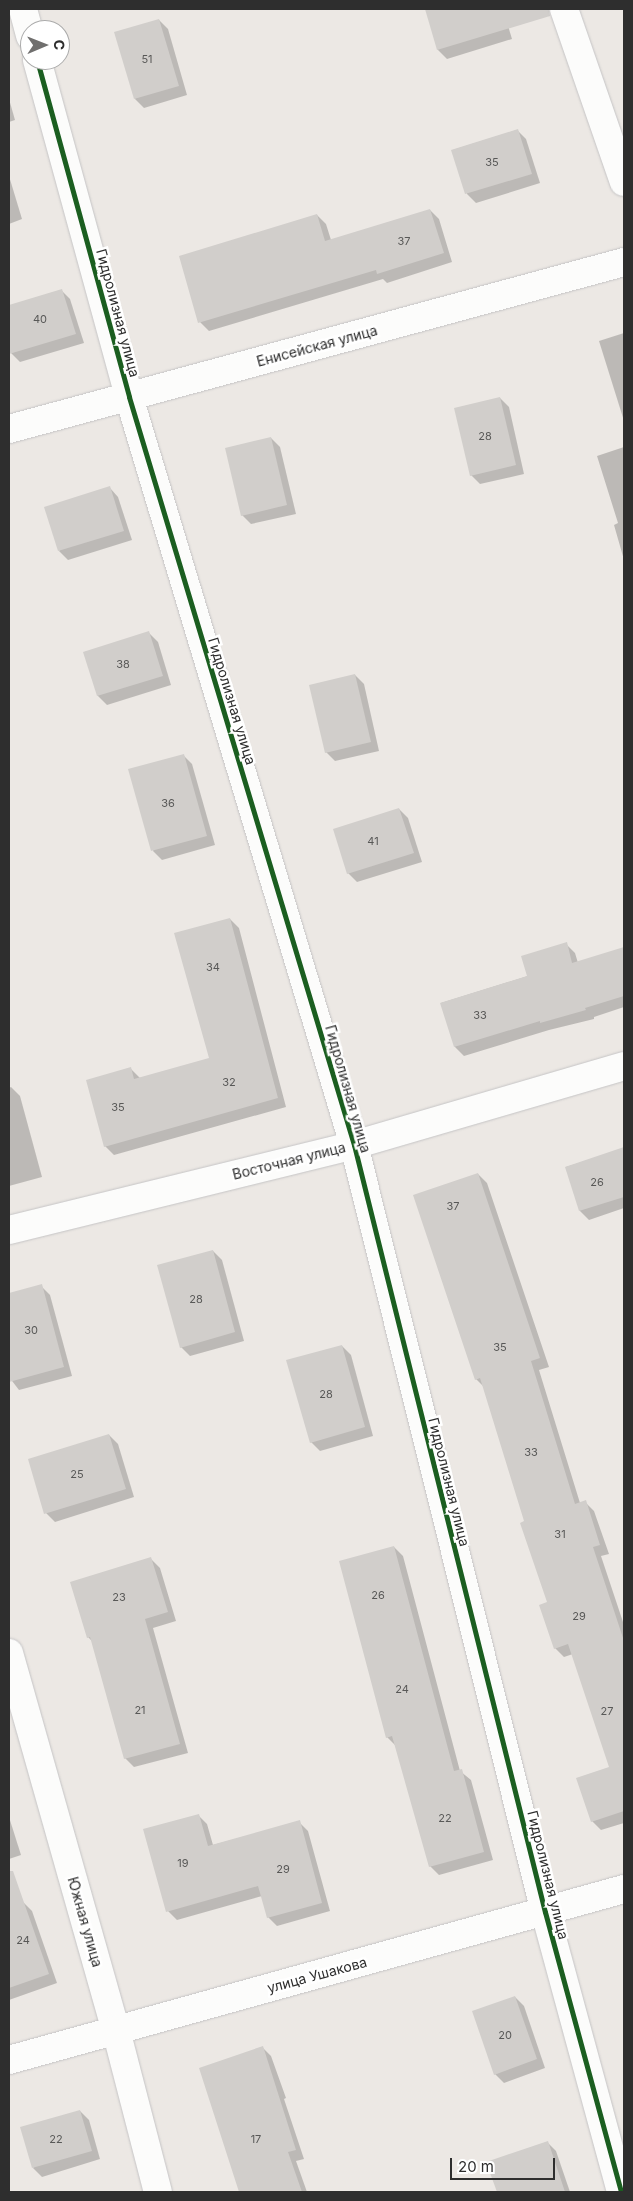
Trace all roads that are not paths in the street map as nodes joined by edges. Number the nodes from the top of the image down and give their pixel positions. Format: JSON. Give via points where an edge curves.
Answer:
{"nodes":[{"id":1,"x":564,"y":9,"type":"edge"},
{"id":2,"x":40,"y":70,"type":"edge"},
{"id":3,"x":624,"y":182,"type":"edge"},
{"id":4,"x":624,"y":262,"type":"edge"},
{"id":5,"x":129,"y":397,"type":"junction"},
{"id":6,"x":9,"y":429,"type":"edge"},
{"id":7,"x":624,"y":1066,"type":"edge"},
{"id":8,"x":354,"y":1145,"type":"junction"},
{"id":9,"x":9,"y":1230,"type":"edge"},
{"id":10,"x":9,"y":1652,"type":"edge"},
{"id":11,"x":624,"y":1889,"type":"edge"},
{"id":12,"x":545,"y":1912,"type":"junction"},
{"id":13,"x":116,"y":2030,"type":"junction"},
{"id":14,"x":9,"y":2060,"type":"edge"},
{"id":15,"x":158,"y":2192,"type":"edge"},
{"id":16,"x":621,"y":2192,"type":"edge"}],
"edges":[{"from":1,"to":3,"type":"street"},
{"from":2,"to":5,"type":"street","name":"Гидролизная улица"},
{"from":4,"to":5,"type":"street","name":"Енисейская улица"},
{"from":5,"to":6,"type":"street","name":"Енисейская улица"},
{"from":5,"to":8,"type":"street","name":"Гидролизная улица"},
{"from":7,"to":8,"type":"street","name":"Восточная улица"},
{"from":8,"to":9,"type":"street","name":"Восточная улица"},
{"from":8,"to":12,"type":"street","name":"Гидролизная улица"},
{"from":10,"to":13,"type":"street","name":"Южная улица"},
{"from":11,"to":12,"type":"street","name":"улица Ушакова"},
{"from":12,"to":13,"type":"street","name":"улица Ушакова"},
{"from":12,"to":16,"type":"street","name":"Гидролизная улица"},
{"from":13,"to":14,"type":"street","name":"улица Ушакова"},
{"from":13,"to":15,"type":"street","name":"Южная улица"}]}
